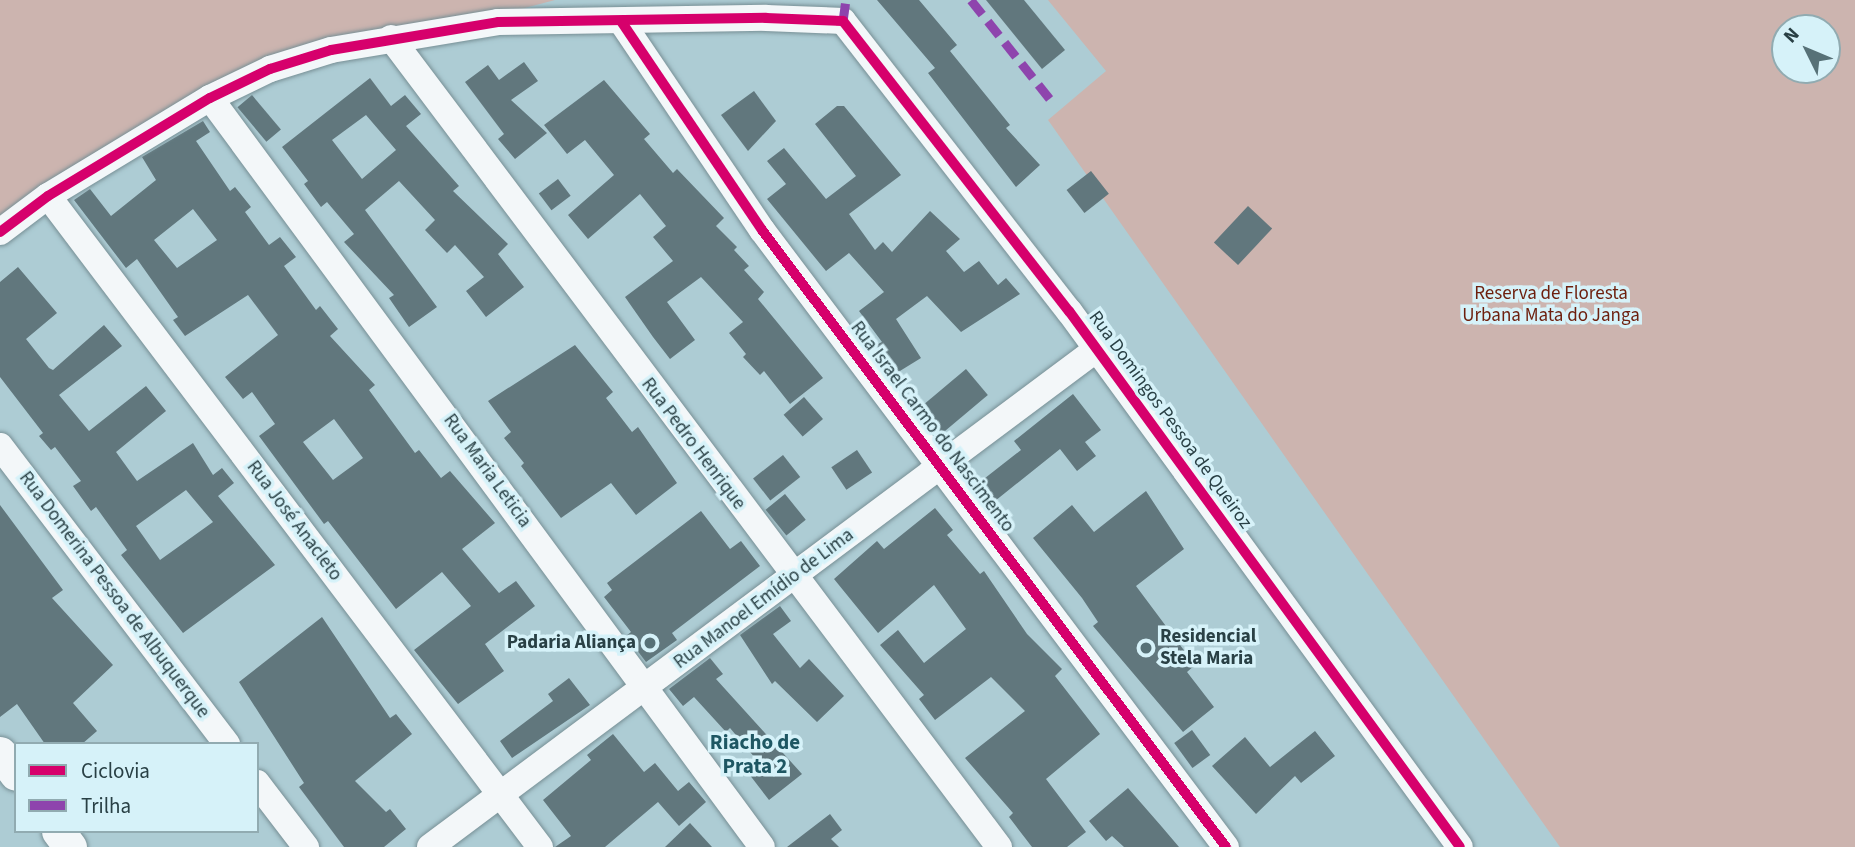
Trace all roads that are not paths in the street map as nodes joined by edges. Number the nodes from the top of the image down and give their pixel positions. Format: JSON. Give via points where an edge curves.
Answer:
{"nodes":[{"id":1,"x":621,"y":20,"type":"junction"},
{"id":2,"x":391,"y":38,"type":"junction"},
{"id":3,"x":210,"y":97,"type":"junction"},
{"id":4,"x":48,"y":196,"type":"junction"},
{"id":5,"x":0,"y":232,"type":"edge"},
{"id":6,"x":1097,"y":349,"type":"junction"},
{"id":7,"x":0,"y":446,"type":"edge"},
{"id":8,"x":939,"y":469,"type":"junction"},
{"id":9,"x":793,"y":577,"type":"junction"},
{"id":10,"x":643,"y":688,"type":"junction"},
{"id":11,"x":225,"y":742,"type":"edge"},
{"id":12,"x":0,"y":753,"type":"edge"},
{"id":13,"x":14,"y":771,"type":"edge"},
{"id":14,"x":259,"y":786,"type":"edge"},
{"id":15,"x":501,"y":794,"type":"junction"},
{"id":16,"x":306,"y":847,"type":"edge"},
{"id":17,"x":430,"y":847,"type":"edge"},
{"id":18,"x":540,"y":847,"type":"edge"},
{"id":19,"x":762,"y":847,"type":"edge"},
{"id":20,"x":999,"y":847,"type":"edge"},
{"id":21,"x":1226,"y":847,"type":"edge"},
{"id":22,"x":1460,"y":847,"type":"edge"}],
"edges":[{"from":1,"to":2,"type":"street","via":[[498,22]]},
{"from":1,"to":6,"type":"street","name":"Rua Domingos Pessoa de Queiroz","via":[[843,22]]},
{"from":1,"to":8,"type":"street","name":"Rua Israel Carmo do Nascimento","via":[[762,230]]},
{"from":2,"to":3,"type":"street","via":[[270,69]]},
{"from":2,"to":9,"type":"street","name":"Rua Pedro Henrique"},
{"from":3,"to":4,"type":"street"},
{"from":3,"to":10,"type":"street","name":"Rua Maria Leticia"},
{"from":4,"to":5,"type":"street"},
{"from":4,"to":15,"type":"street","name":"Rua José Anacleto"},
{"from":6,"to":8,"type":"street","name":"Rua Manoel Emídio de Lima"},
{"from":6,"to":22,"type":"street","name":"Rua Domingos Pessoa de Queiroz"},
{"from":7,"to":11,"type":"street","name":"Rua Domerina Pessoa de Albuquerque"},
{"from":8,"to":9,"type":"street","name":"Rua Manoel Emídio de Lima"},
{"from":8,"to":21,"type":"street","name":"Rua Israel Carmo do Nascimento"},
{"from":9,"to":10,"type":"street","name":"Rua Manoel Emídio de Lima"},
{"from":9,"to":20,"type":"street","name":"Rua Pedro Henrique"},
{"from":10,"to":15,"type":"street","name":"Rua Manoel Emídio de Lima"},
{"from":10,"to":19,"type":"street","name":"Rua Maria Leticia"},
{"from":12,"to":13,"type":"main road"},
{"from":14,"to":16,"type":"street"},
{"from":15,"to":17,"type":"street","name":"Rua Manoel Emídio de Lima"},
{"from":15,"to":18,"type":"street","name":"Rua José Anacleto"}]}
